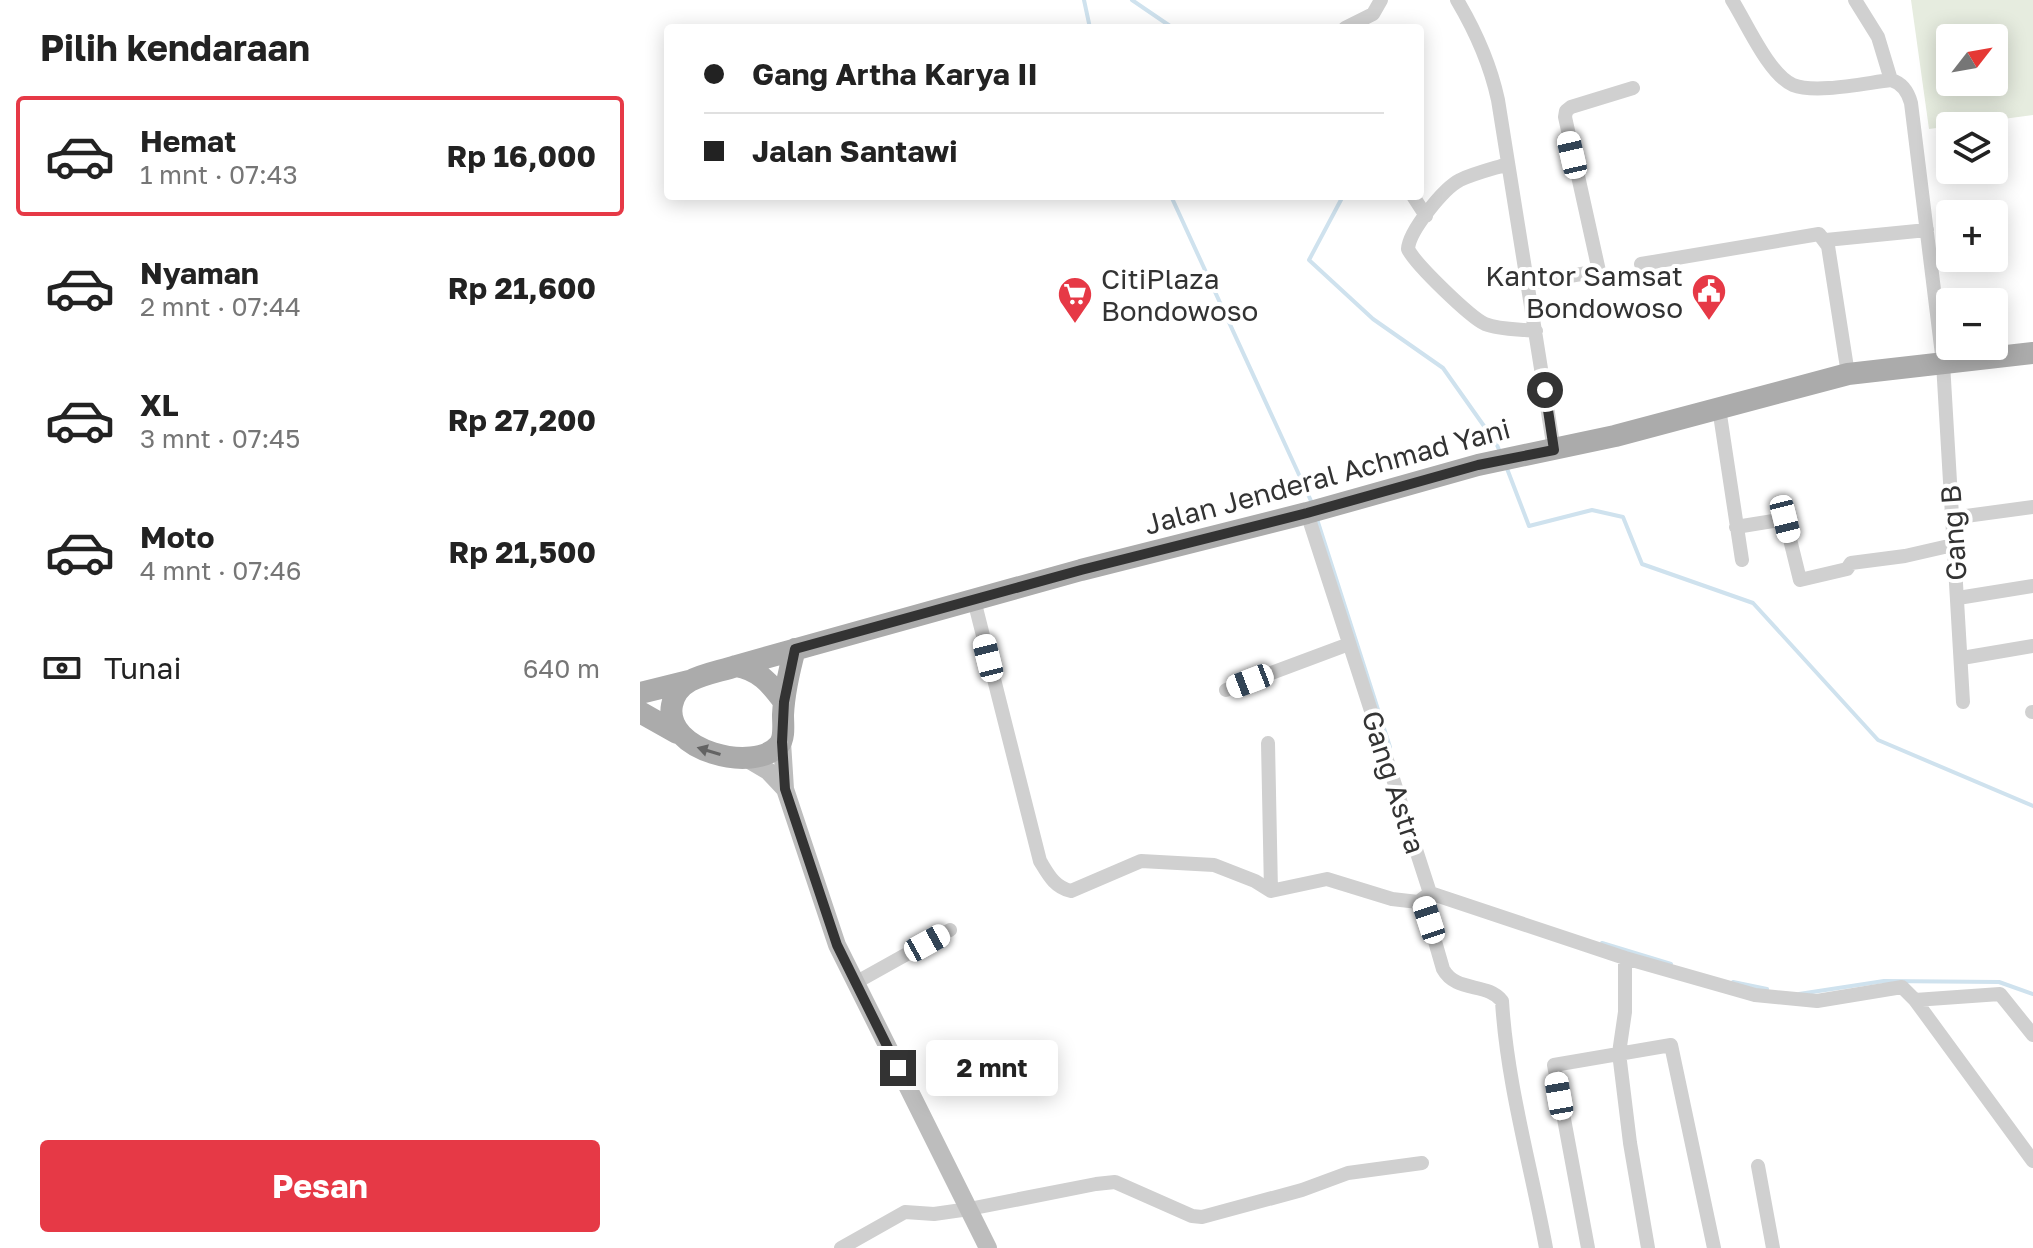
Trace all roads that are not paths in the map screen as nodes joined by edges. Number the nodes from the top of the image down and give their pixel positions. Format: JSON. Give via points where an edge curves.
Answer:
{"nodes":[{"id":1,"x":1457,"y":0,"type":"edge"},
{"id":2,"x":1732,"y":0,"type":"edge"},
{"id":3,"x":1855,"y":0,"type":"edge"},
{"id":4,"x":1380,"y":1,"type":"edge"},
{"id":5,"x":1353,"y":24,"type":"edge"},
{"id":6,"x":1891,"y":80,"type":"junction"},
{"id":7,"x":1633,"y":88,"type":"dead end"},
{"id":8,"x":1508,"y":164,"type":"junction"},
{"id":9,"x":1416,"y":200,"type":"edge"},
{"id":10,"x":1426,"y":216,"type":"junction"},
{"id":11,"x":1927,"y":230,"type":"junction"},
{"id":12,"x":1826,"y":240,"type":"junction"},
{"id":13,"x":1641,"y":264,"type":"dead end"},
{"id":14,"x":1528,"y":283,"type":"junction"},
{"id":15,"x":1536,"y":331,"type":"junction"},
{"id":16,"x":2033,"y":353,"type":"edge"},
{"id":17,"x":1943,"y":363,"type":"junction"},
{"id":18,"x":1848,"y":374,"type":"junction"},
{"id":19,"x":1719,"y":408,"type":"junction"},
{"id":20,"x":1554,"y":450,"type":"junction"},
{"id":21,"x":2033,"y":507,"type":"edge"},
{"id":22,"x":1315,"y":510,"type":"junction"},
{"id":23,"x":1951,"y":518,"type":"junction"},
{"id":24,"x":1736,"y":527,"type":"junction"},
{"id":25,"x":1953,"y":545,"type":"junction"},
{"id":26,"x":1742,"y":560,"type":"dead end"},
{"id":27,"x":2033,"y":586,"type":"edge"},
{"id":28,"x":1958,"y":598,"type":"junction"},
{"id":29,"x":974,"y":600,"type":"junction"},
{"id":30,"x":1349,"y":644,"type":"junction"},
{"id":31,"x":2033,"y":646,"type":"edge"},
{"id":32,"x":795,"y":649,"type":"junction"},
{"id":33,"x":1962,"y":658,"type":"junction"},
{"id":34,"x":736,"y":666,"type":"junction"},
{"id":35,"x":690,"y":681,"type":"junction"},
{"id":36,"x":1226,"y":690,"type":"dead end"},
{"id":37,"x":640,"y":693,"type":"edge"},
{"id":38,"x":784,"y":702,"type":"junction"},
{"id":39,"x":1963,"y":702,"type":"dead end"},
{"id":40,"x":640,"y":712,"type":"edge"},
{"id":41,"x":677,"y":733,"type":"junction"},
{"id":42,"x":782,"y":742,"type":"junction"},
{"id":43,"x":1268,"y":743,"type":"dead end"},
{"id":44,"x":746,"y":758,"type":"junction"},
{"id":45,"x":785,"y":789,"type":"junction"},
{"id":46,"x":1271,"y":891,"type":"junction"},
{"id":47,"x":1426,"y":896,"type":"junction"},
{"id":48,"x":950,"y":930,"type":"dead end"},
{"id":49,"x":1625,"y":958,"type":"junction"},
{"id":50,"x":855,"y":983,"type":"junction"},
{"id":51,"x":1915,"y":1000,"type":"junction"},
{"id":52,"x":2033,"y":1035,"type":"edge"},
{"id":53,"x":1619,"y":1053,"type":"junction"},
{"id":54,"x":2033,"y":1161,"type":"edge"},
{"id":55,"x":1422,"y":1163,"type":"dead end"},
{"id":56,"x":1758,"y":1166,"type":"dead end"},
{"id":57,"x":969,"y":1209,"type":"junction"},
{"id":58,"x":841,"y":1248,"type":"edge"},
{"id":59,"x":988,"y":1248,"type":"edge"},
{"id":60,"x":1546,"y":1248,"type":"edge"},
{"id":61,"x":1588,"y":1248,"type":"edge"},
{"id":62,"x":1648,"y":1248,"type":"edge"},
{"id":63,"x":1714,"y":1248,"type":"edge"},
{"id":64,"x":1773,"y":1248,"type":"edge"}],
"edges":[{"from":1,"to":8,"type":"street","via":[[1491,71]]},
{"from":2,"to":6,"type":"street","via":[[1775,72],[1791,84],[1811,88]]},
{"from":3,"to":6,"type":"street","name":"Gang B","via":[[1878,37]]},
{"from":4,"to":5,"type":"street","via":[[1373,14]]},
{"from":6,"to":11,"type":"street","name":"Gang B","via":[[1904,88],[1911,103]]},
{"from":7,"to":14,"type":"street","via":[[1566,111],[1599,271]]},
{"from":8,"to":10,"type":"street","via":[[1458,181]]},
{"from":8,"to":14,"type":"street"},
{"from":9,"to":10,"type":"street"},
{"from":10,"to":15,"type":"street","via":[[1408,243],[1417,263],[1486,325]]},
{"from":11,"to":12,"type":"street"},
{"from":11,"to":17,"type":"street","name":"Gang B"},
{"from":12,"to":13,"type":"street","via":[[1815,234]]},
{"from":12,"to":18,"type":"street"},
{"from":14,"to":15,"type":"street"},
{"from":15,"to":20,"type":"street"},
{"from":16,"to":17,"type":"main road","name":"Jalan Jenderal Achmad Yani"},
{"from":17,"to":18,"type":"main road","name":"Jalan Jenderal Achmad Yani"},
{"from":17,"to":23,"type":"street","name":"Gang B"},
{"from":18,"to":19,"type":"main road","name":"Jalan Jenderal Achmad Yani"},
{"from":19,"to":20,"type":"main road","name":"Jalan Jenderal Achmad Yani"},
{"from":19,"to":24,"type":"street"},
{"from":20,"to":22,"type":"main road","name":"Jalan Jenderal Achmad Yani"},
{"from":21,"to":23,"type":"street"},
{"from":22,"to":29,"type":"main road","name":"Jalan Jenderal Achmad Yani"},
{"from":22,"to":30,"type":"street","name":"Gang Astra"},
{"from":23,"to":25,"type":"street","name":"Gang B"},
{"from":24,"to":25,"type":"street","via":[[1785,519],[1800,580],[1847,569],[1851,563]]},
{"from":24,"to":26,"type":"street"},
{"from":25,"to":28,"type":"street","name":"Gang B"},
{"from":27,"to":28,"type":"street"},
{"from":28,"to":33,"type":"street","name":"Gang B"},
{"from":29,"to":32,"type":"main road","name":"Jalan Jenderal Achmad Yani"},
{"from":29,"to":46,"type":"street","via":[[1040,861],[1061,889],[1071,891],[1141,861],[1232,870]]},
{"from":30,"to":36,"type":"street"},
{"from":30,"to":47,"type":"street","name":"Gang Astra"},
{"from":31,"to":33,"type":"street"},
{"from":32,"to":34,"type":"main road","name":"Jalan Jenderal Achmad Yani"},
{"from":32,"to":38,"type":"main road"},
{"from":33,"to":39,"type":"street","name":"Gang B"},
{"from":34,"to":35,"type":"main road"},
{"from":34,"to":38,"type":"main road","via":[[761,675]]},
{"from":35,"to":37,"type":"main road"},
{"from":35,"to":41,"type":"main road","via":[[672,703]]},
{"from":38,"to":42,"type":"main road"},
{"from":40,"to":41,"type":"main road"},
{"from":44,"to":41,"type":"main road","one_way":true,"via":[[690,745]]},
{"from":42,"to":44,"type":"main road"},
{"from":42,"to":45,"type":"main road"},
{"from":43,"to":46,"type":"street"},
{"from":44,"to":45,"type":"main road"},
{"from":45,"to":50,"type":"main road","via":[[837,945]]},
{"from":46,"to":47,"type":"street","via":[[1327,879],[1392,899]]},
{"from":47,"to":49,"type":"street"},
{"from":47,"to":60,"type":"street","name":"Gang Astra","via":[[1449,978],[1502,1001],[1511,1086]]},
{"from":48,"to":50,"type":"street"},
{"from":49,"to":51,"type":"street","via":[[1755,995],[1817,1001],[1902,987]]},
{"from":49,"to":53,"type":"street"},
{"from":50,"to":57,"type":"main road"},
{"from":51,"to":52,"type":"street","via":[[2000,994]]},
{"from":51,"to":54,"type":"street"},
{"from":53,"to":61,"type":"street","via":[[1554,1065]]},
{"from":53,"to":62,"type":"street"},
{"from":53,"to":63,"type":"street","via":[[1671,1045]]},
{"from":55,"to":57,"type":"street","via":[[1348,1173],[1202,1217],[1115,1182]]},
{"from":56,"to":64,"type":"street"},
{"from":57,"to":58,"type":"street","via":[[905,1212]]},
{"from":57,"to":59,"type":"main road"}]}
